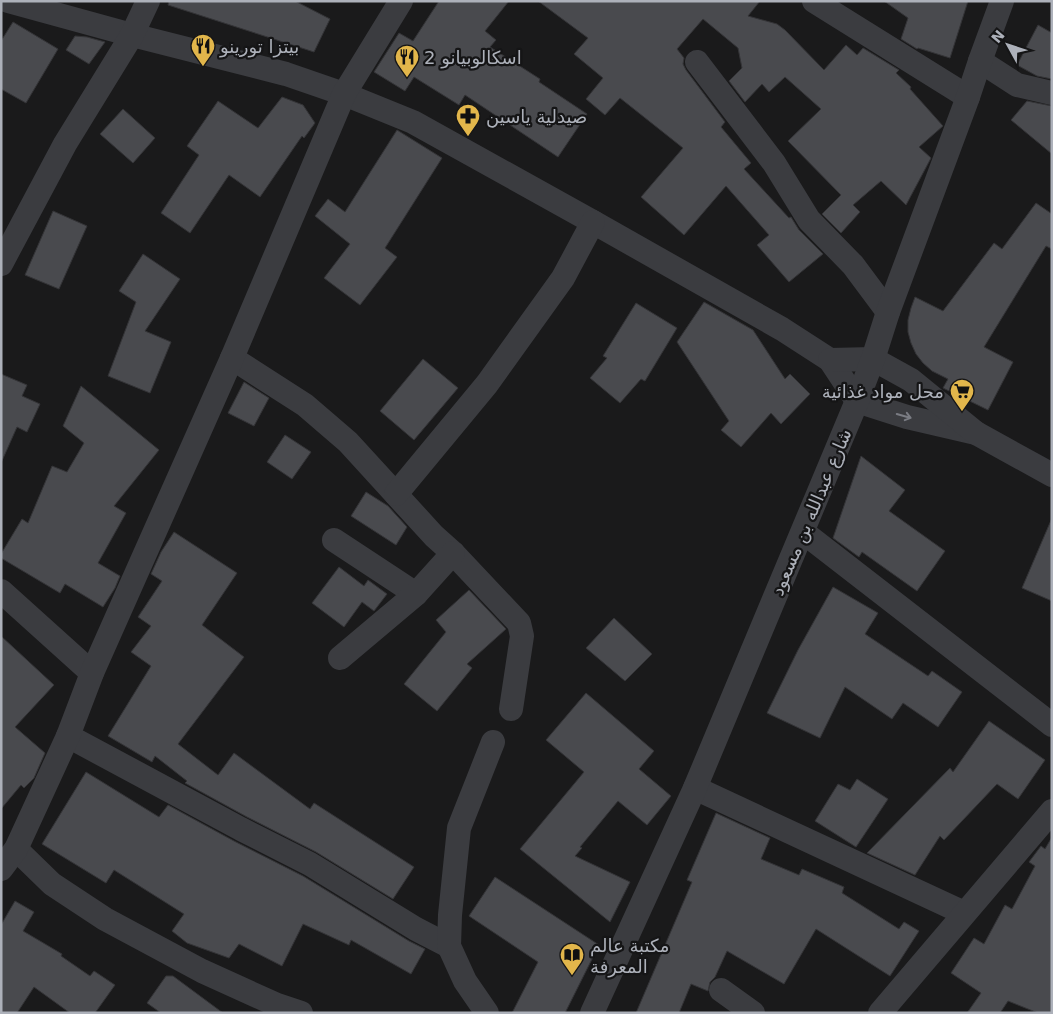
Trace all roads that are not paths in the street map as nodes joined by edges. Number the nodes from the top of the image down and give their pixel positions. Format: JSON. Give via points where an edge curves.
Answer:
{"nodes":[{"id":1,"x":8,"y":1,"type":"edge"},
{"id":2,"x":148,"y":1,"type":"edge"},
{"id":3,"x":401,"y":1,"type":"edge"},
{"id":4,"x":814,"y":1,"type":"edge"},
{"id":5,"x":1002,"y":1,"type":"edge"},
{"id":6,"x":132,"y":35,"type":"junction"},
{"id":7,"x":980,"y":61,"type":"junction"},
{"id":8,"x":696,"y":62,"type":"dead end"},
{"id":9,"x":1052,"y":93,"type":"edge"},
{"id":10,"x":344,"y":94,"type":"junction"},
{"id":11,"x":968,"y":97,"type":"junction"},
{"id":12,"x":593,"y":222,"type":"junction"},
{"id":13,"x":1,"y":264,"type":"edge"},
{"id":14,"x":888,"y":312,"type":"junction"},
{"id":15,"x":232,"y":358,"type":"junction"},
{"id":16,"x":873,"y":359,"type":"junction"},
{"id":17,"x":830,"y":360,"type":"junction"},
{"id":18,"x":858,"y":401,"type":"junction"},
{"id":19,"x":976,"y":433,"type":"junction"},
{"id":20,"x":1052,"y":475,"type":"edge"},
{"id":21,"x":396,"y":494,"type":"junction"},
{"id":22,"x":803,"y":532,"type":"junction"},
{"id":23,"x":334,"y":540,"type":"dead end"},
{"id":24,"x":453,"y":553,"type":"junction"},
{"id":25,"x":1,"y":591,"type":"edge"},
{"id":26,"x":416,"y":594,"type":"junction"},
{"id":27,"x":340,"y":658,"type":"dead end"},
{"id":28,"x":92,"y":673,"type":"junction"},
{"id":29,"x":511,"y":709,"type":"dead end"},
{"id":30,"x":1052,"y":725,"type":"edge"},
{"id":31,"x":68,"y":736,"type":"junction"},
{"id":32,"x":493,"y":742,"type":"dead end"},
{"id":33,"x":695,"y":788,"type":"junction"},
{"id":34,"x":1052,"y":811,"type":"edge"},
{"id":35,"x":16,"y":849,"type":"junction"},
{"id":36,"x":1,"y":870,"type":"edge"},
{"id":37,"x":964,"y":913,"type":"junction"},
{"id":38,"x":449,"y":946,"type":"junction"},
{"id":39,"x":721,"y":990,"type":"dead end"},
{"id":40,"x":484,"y":1011,"type":"edge"},
{"id":41,"x":301,"y":1013,"type":"edge"},
{"id":42,"x":592,"y":1013,"type":"edge"},
{"id":43,"x":753,"y":1013,"type":"edge"},
{"id":44,"x":880,"y":1013,"type":"edge"}],
"edges":[{"from":1,"to":6,"type":"street"},
{"from":2,"to":6,"type":"street"},
{"from":3,"to":10,"type":"street"},
{"from":4,"to":11,"type":"street"},
{"from":5,"to":7,"type":"street","name":"شارع عبدالله بن مسعود"},
{"from":6,"to":10,"type":"street","via":[[286,74]]},
{"from":6,"to":13,"type":"street","via":[[65,144]]},
{"from":7,"to":9,"type":"street","via":[[1016,85]]},
{"from":7,"to":11,"type":"street","name":"شارع عبدالله بن مسعود"},
{"from":8,"to":14,"type":"street","via":[[774,163],[809,220],[853,265]]},
{"from":10,"to":12,"type":"street","via":[[413,122]]},
{"from":10,"to":15,"type":"street"},
{"from":11,"to":14,"type":"street","name":"شارع عبدالله بن مسعود"},
{"from":12,"to":17,"type":"street"},
{"from":12,"to":21,"type":"street","via":[[563,278],[492,377]]},
{"from":14,"to":16,"type":"street","name":"شارع عبدالله بن مسعود"},
{"from":15,"to":21,"type":"street","via":[[305,405],[348,442]]},
{"from":15,"to":28,"type":"street"},
{"from":16,"to":17,"type":"street"},
{"from":16,"to":18,"type":"street","name":"شارع عبدالله بن مسعود"},
{"from":16,"to":19,"type":"street","via":[[911,380]]},
{"from":17,"to":18,"type":"street"},
{"from":18,"to":19,"type":"street","one_way":true,"via":[[906,417]]},
{"from":18,"to":22,"type":"street","name":"شارع عبدالله بن مسعود"},
{"from":19,"to":20,"type":"street"},
{"from":21,"to":24,"type":"street"},
{"from":22,"to":30,"type":"street"},
{"from":22,"to":33,"type":"street","name":"شارع عبدالله بن مسعود"},
{"from":23,"to":26,"type":"street"},
{"from":24,"to":26,"type":"street"},
{"from":24,"to":29,"type":"street","via":[[518,623],[522,636]]},
{"from":25,"to":28,"type":"street"},
{"from":26,"to":27,"type":"street"},
{"from":28,"to":31,"type":"street"},
{"from":31,"to":35,"type":"street"},
{"from":31,"to":38,"type":"street","via":[[310,864]]},
{"from":32,"to":38,"type":"street","via":[[459,828]]},
{"from":33,"to":37,"type":"street"},
{"from":33,"to":42,"type":"street","name":"شارع عبدالله بن مسعود"},
{"from":34,"to":37,"type":"street"},
{"from":35,"to":36,"type":"street"},
{"from":35,"to":41,"type":"street","via":[[52,884],[105,919],[202,971]]},
{"from":37,"to":44,"type":"street"},
{"from":38,"to":40,"type":"street","via":[[465,981]]},
{"from":39,"to":43,"type":"street"}]}
